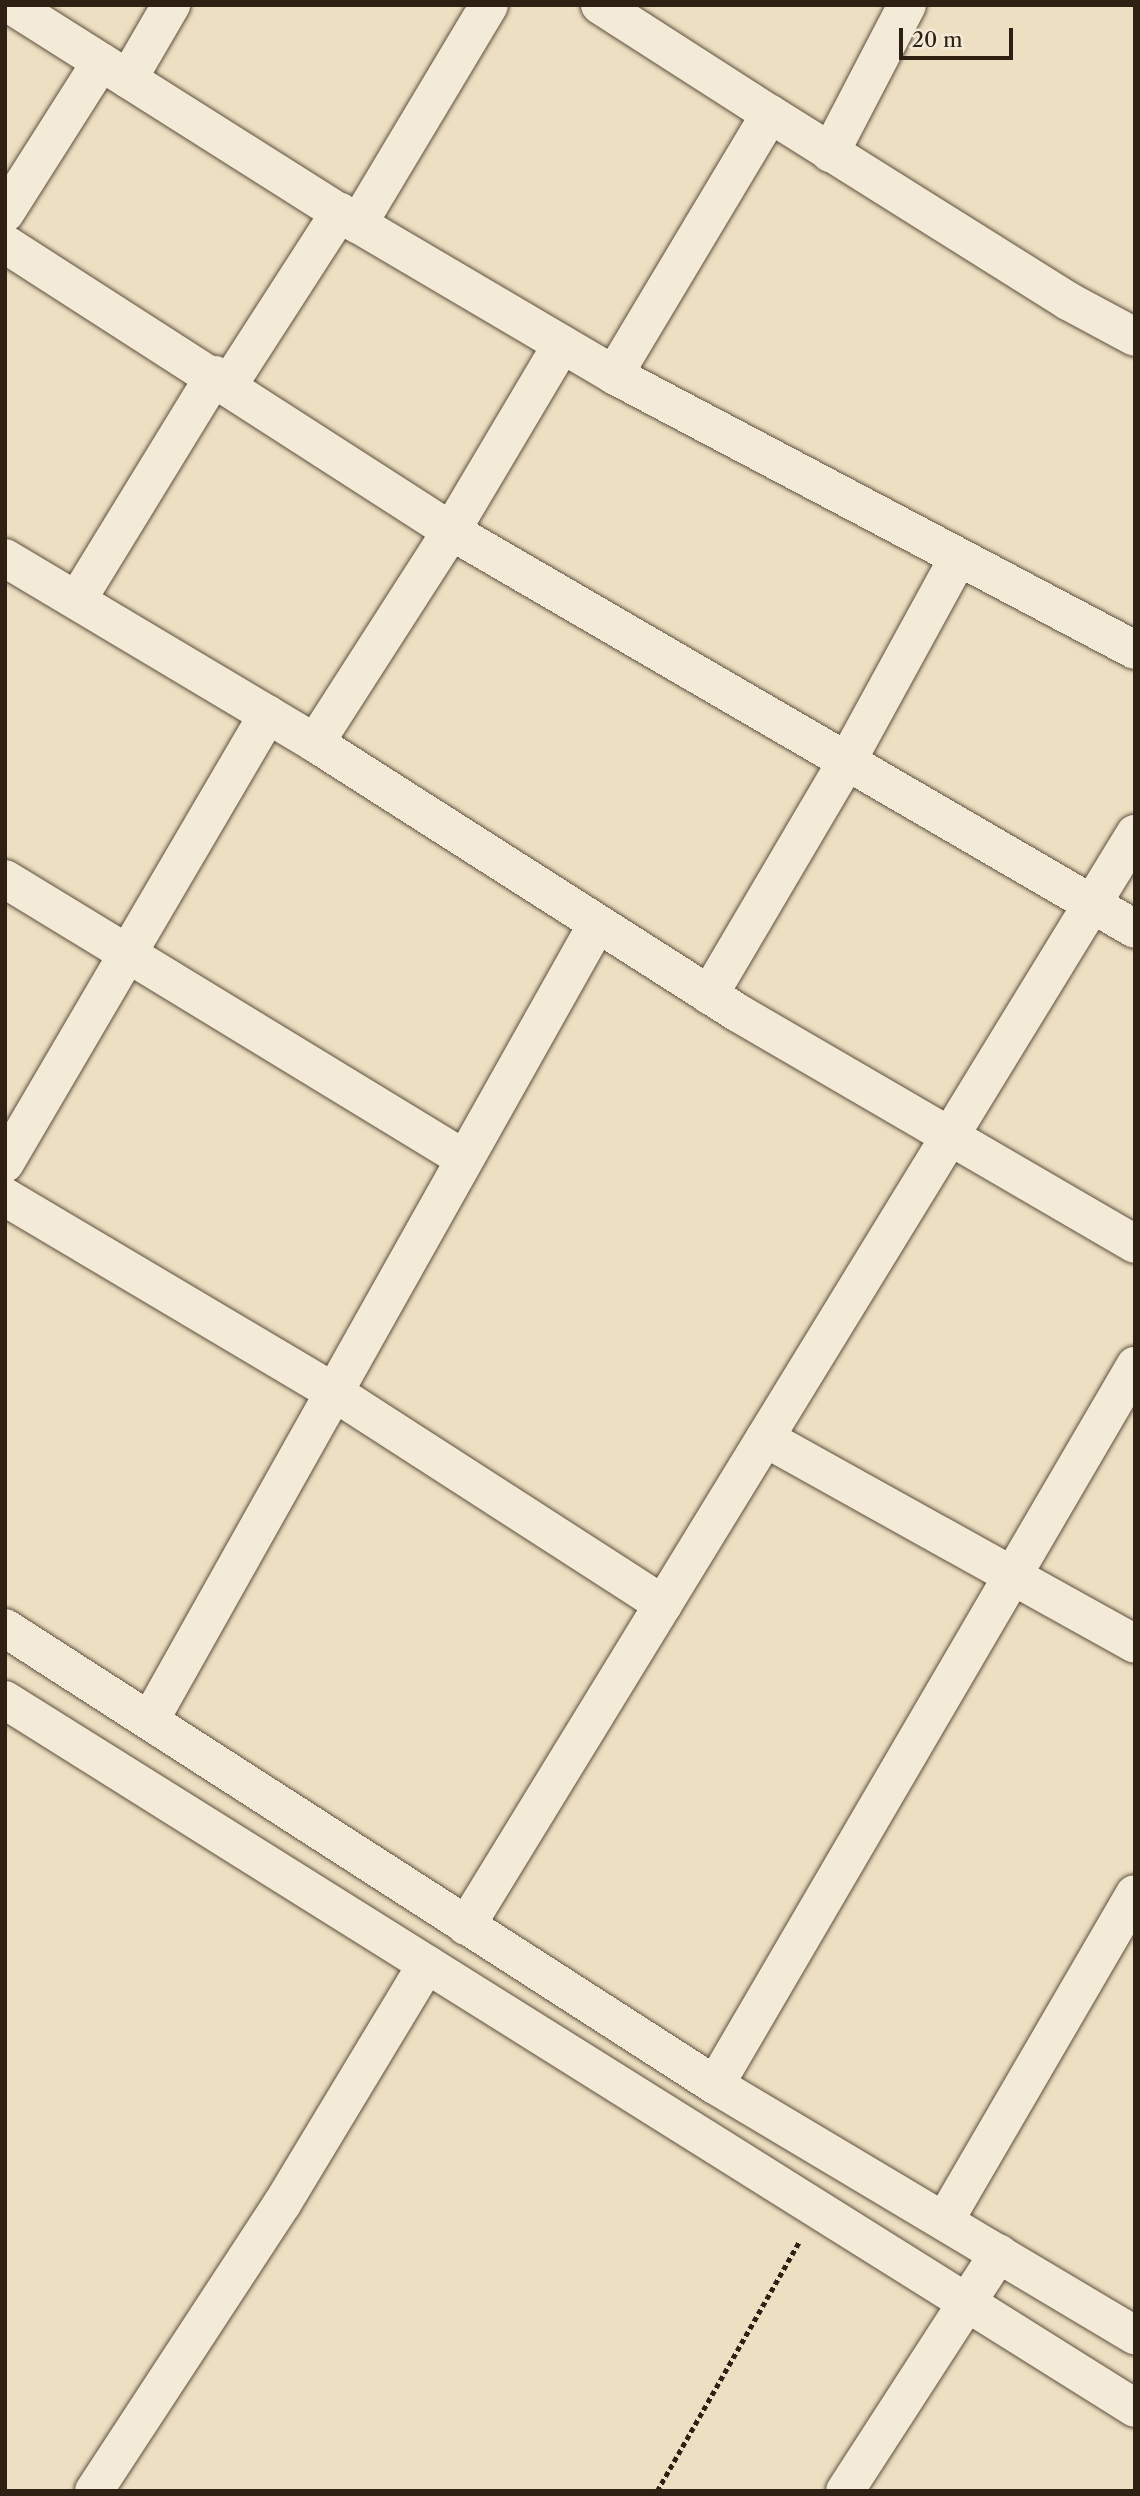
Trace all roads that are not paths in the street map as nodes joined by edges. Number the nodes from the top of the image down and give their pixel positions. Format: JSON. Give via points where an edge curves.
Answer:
{"nodes":[{"id":1,"x":11,"y":5,"type":"edge"},
{"id":2,"x":171,"y":5,"type":"edge"},
{"id":3,"x":489,"y":5,"type":"edge"},
{"id":4,"x":600,"y":5,"type":"edge"},
{"id":5,"x":907,"y":5,"type":"edge"},
{"id":6,"x":115,"y":71,"type":"junction"},
{"id":7,"x":770,"y":114,"type":"junction"},
{"id":8,"x":830,"y":153,"type":"junction"},
{"id":9,"x":5,"y":213,"type":"edge"},
{"id":10,"x":349,"y":218,"type":"junction"},
{"id":11,"x":5,"y":244,"type":"edge"},
{"id":12,"x":1135,"y":337,"type":"edge"},
{"id":13,"x":562,"y":344,"type":"junction"},
{"id":14,"x":614,"y":375,"type":"junction"},
{"id":15,"x":222,"y":380,"type":"junction"},
{"id":16,"x":451,"y":531,"type":"junction"},
{"id":17,"x":5,"y":558,"type":"edge"},
{"id":18,"x":958,"y":558,"type":"junction"},
{"id":19,"x":77,"y":600,"type":"junction"},
{"id":20,"x":1135,"y":650,"type":"edge"},
{"id":21,"x":268,"y":714,"type":"junction"},
{"id":22,"x":315,"y":743,"type":"junction"},
{"id":23,"x":847,"y":761,"type":"junction"},
{"id":24,"x":1135,"y":834,"type":"edge"},
{"id":25,"x":5,"y":879,"type":"edge"},
{"id":26,"x":1093,"y":904,"type":"junction"},
{"id":27,"x":596,"y":926,"type":"junction"},
{"id":28,"x":1135,"y":929,"type":"edge"},
{"id":29,"x":128,"y":955,"type":"junction"},
{"id":30,"x":709,"y":995,"type":"junction"},
{"id":31,"x":953,"y":1136,"type":"junction"},
{"id":32,"x":463,"y":1158,"type":"junction"},
{"id":33,"x":5,"y":1163,"type":"edge"},
{"id":34,"x":5,"y":1197,"type":"edge"},
{"id":35,"x":1135,"y":1244,"type":"edge"},
{"id":36,"x":1135,"y":1366,"type":"edge"},
{"id":37,"x":332,"y":1391,"type":"junction"},
{"id":38,"x":765,"y":1438,"type":"junction"},
{"id":39,"x":1011,"y":1577,"type":"junction"},
{"id":40,"x":663,"y":1604,"type":"junction"},
{"id":41,"x":6,"y":1630,"type":"edge"},
{"id":42,"x":1135,"y":1644,"type":"edge"},
{"id":43,"x":5,"y":1700,"type":"edge"},
{"id":44,"x":150,"y":1720,"type":"junction"},
{"id":45,"x":1135,"y":1894,"type":"edge"},
{"id":46,"x":466,"y":1926,"type":"junction"},
{"id":47,"x":427,"y":1964,"type":"junction"},
{"id":48,"x":715,"y":2085,"type":"junction"},
{"id":49,"x":945,"y":2220,"type":"junction"},
{"id":50,"x":999,"y":2253,"type":"junction"},
{"id":51,"x":968,"y":2304,"type":"junction"},
{"id":52,"x":1135,"y":2335,"type":"edge"},
{"id":53,"x":1135,"y":2408,"type":"edge"},
{"id":54,"x":94,"y":2491,"type":"edge"},
{"id":55,"x":845,"y":2491,"type":"edge"}],
"edges":[{"from":1,"to":6,"type":"street"},
{"from":2,"to":6,"type":"street"},
{"from":3,"to":10,"type":"street"},
{"from":4,"to":7,"type":"street"},
{"from":5,"to":8,"type":"street"},
{"from":6,"to":9,"type":"street"},
{"from":6,"to":10,"type":"street"},
{"from":7,"to":8,"type":"street"},
{"from":7,"to":14,"type":"street"},
{"from":8,"to":12,"type":"street"},
{"from":10,"to":13,"type":"street"},
{"from":10,"to":15,"type":"street"},
{"from":11,"to":15,"type":"street"},
{"from":13,"to":14,"type":"street"},
{"from":13,"to":16,"type":"street"},
{"from":14,"to":18,"type":"street"},
{"from":15,"to":16,"type":"street"},
{"from":15,"to":19,"type":"street"},
{"from":16,"to":22,"type":"street"},
{"from":16,"to":23,"type":"street"},
{"from":17,"to":19,"type":"street"},
{"from":18,"to":20,"type":"street"},
{"from":18,"to":23,"type":"street"},
{"from":19,"to":21,"type":"street"},
{"from":21,"to":22,"type":"street"},
{"from":21,"to":29,"type":"street"},
{"from":22,"to":27,"type":"street"},
{"from":23,"to":26,"type":"street"},
{"from":23,"to":30,"type":"street"},
{"from":24,"to":26,"type":"street"},
{"from":25,"to":29,"type":"street"},
{"from":26,"to":28,"type":"street"},
{"from":26,"to":31,"type":"street"},
{"from":27,"to":30,"type":"street"},
{"from":27,"to":32,"type":"street"},
{"from":29,"to":32,"type":"street"},
{"from":29,"to":33,"type":"street"},
{"from":30,"to":31,"type":"street"},
{"from":31,"to":35,"type":"street"},
{"from":31,"to":38,"type":"street"},
{"from":32,"to":37,"type":"street"},
{"from":34,"to":37,"type":"street"},
{"from":36,"to":39,"type":"street"},
{"from":37,"to":40,"type":"street"},
{"from":37,"to":44,"type":"street"},
{"from":38,"to":39,"type":"street"},
{"from":38,"to":40,"type":"street"},
{"from":39,"to":42,"type":"street"},
{"from":39,"to":48,"type":"street"},
{"from":40,"to":46,"type":"street"},
{"from":41,"to":44,"type":"street"},
{"from":43,"to":47,"type":"street"},
{"from":44,"to":46,"type":"street"},
{"from":45,"to":49,"type":"street"},
{"from":46,"to":48,"type":"street"},
{"from":47,"to":51,"type":"street"},
{"from":47,"to":54,"type":"street","via":[[282,2204]]},
{"from":48,"to":49,"type":"street"},
{"from":49,"to":50,"type":"street"},
{"from":50,"to":51,"type":"street"},
{"from":50,"to":52,"type":"street"},
{"from":51,"to":53,"type":"street"},
{"from":51,"to":55,"type":"street"}]}
